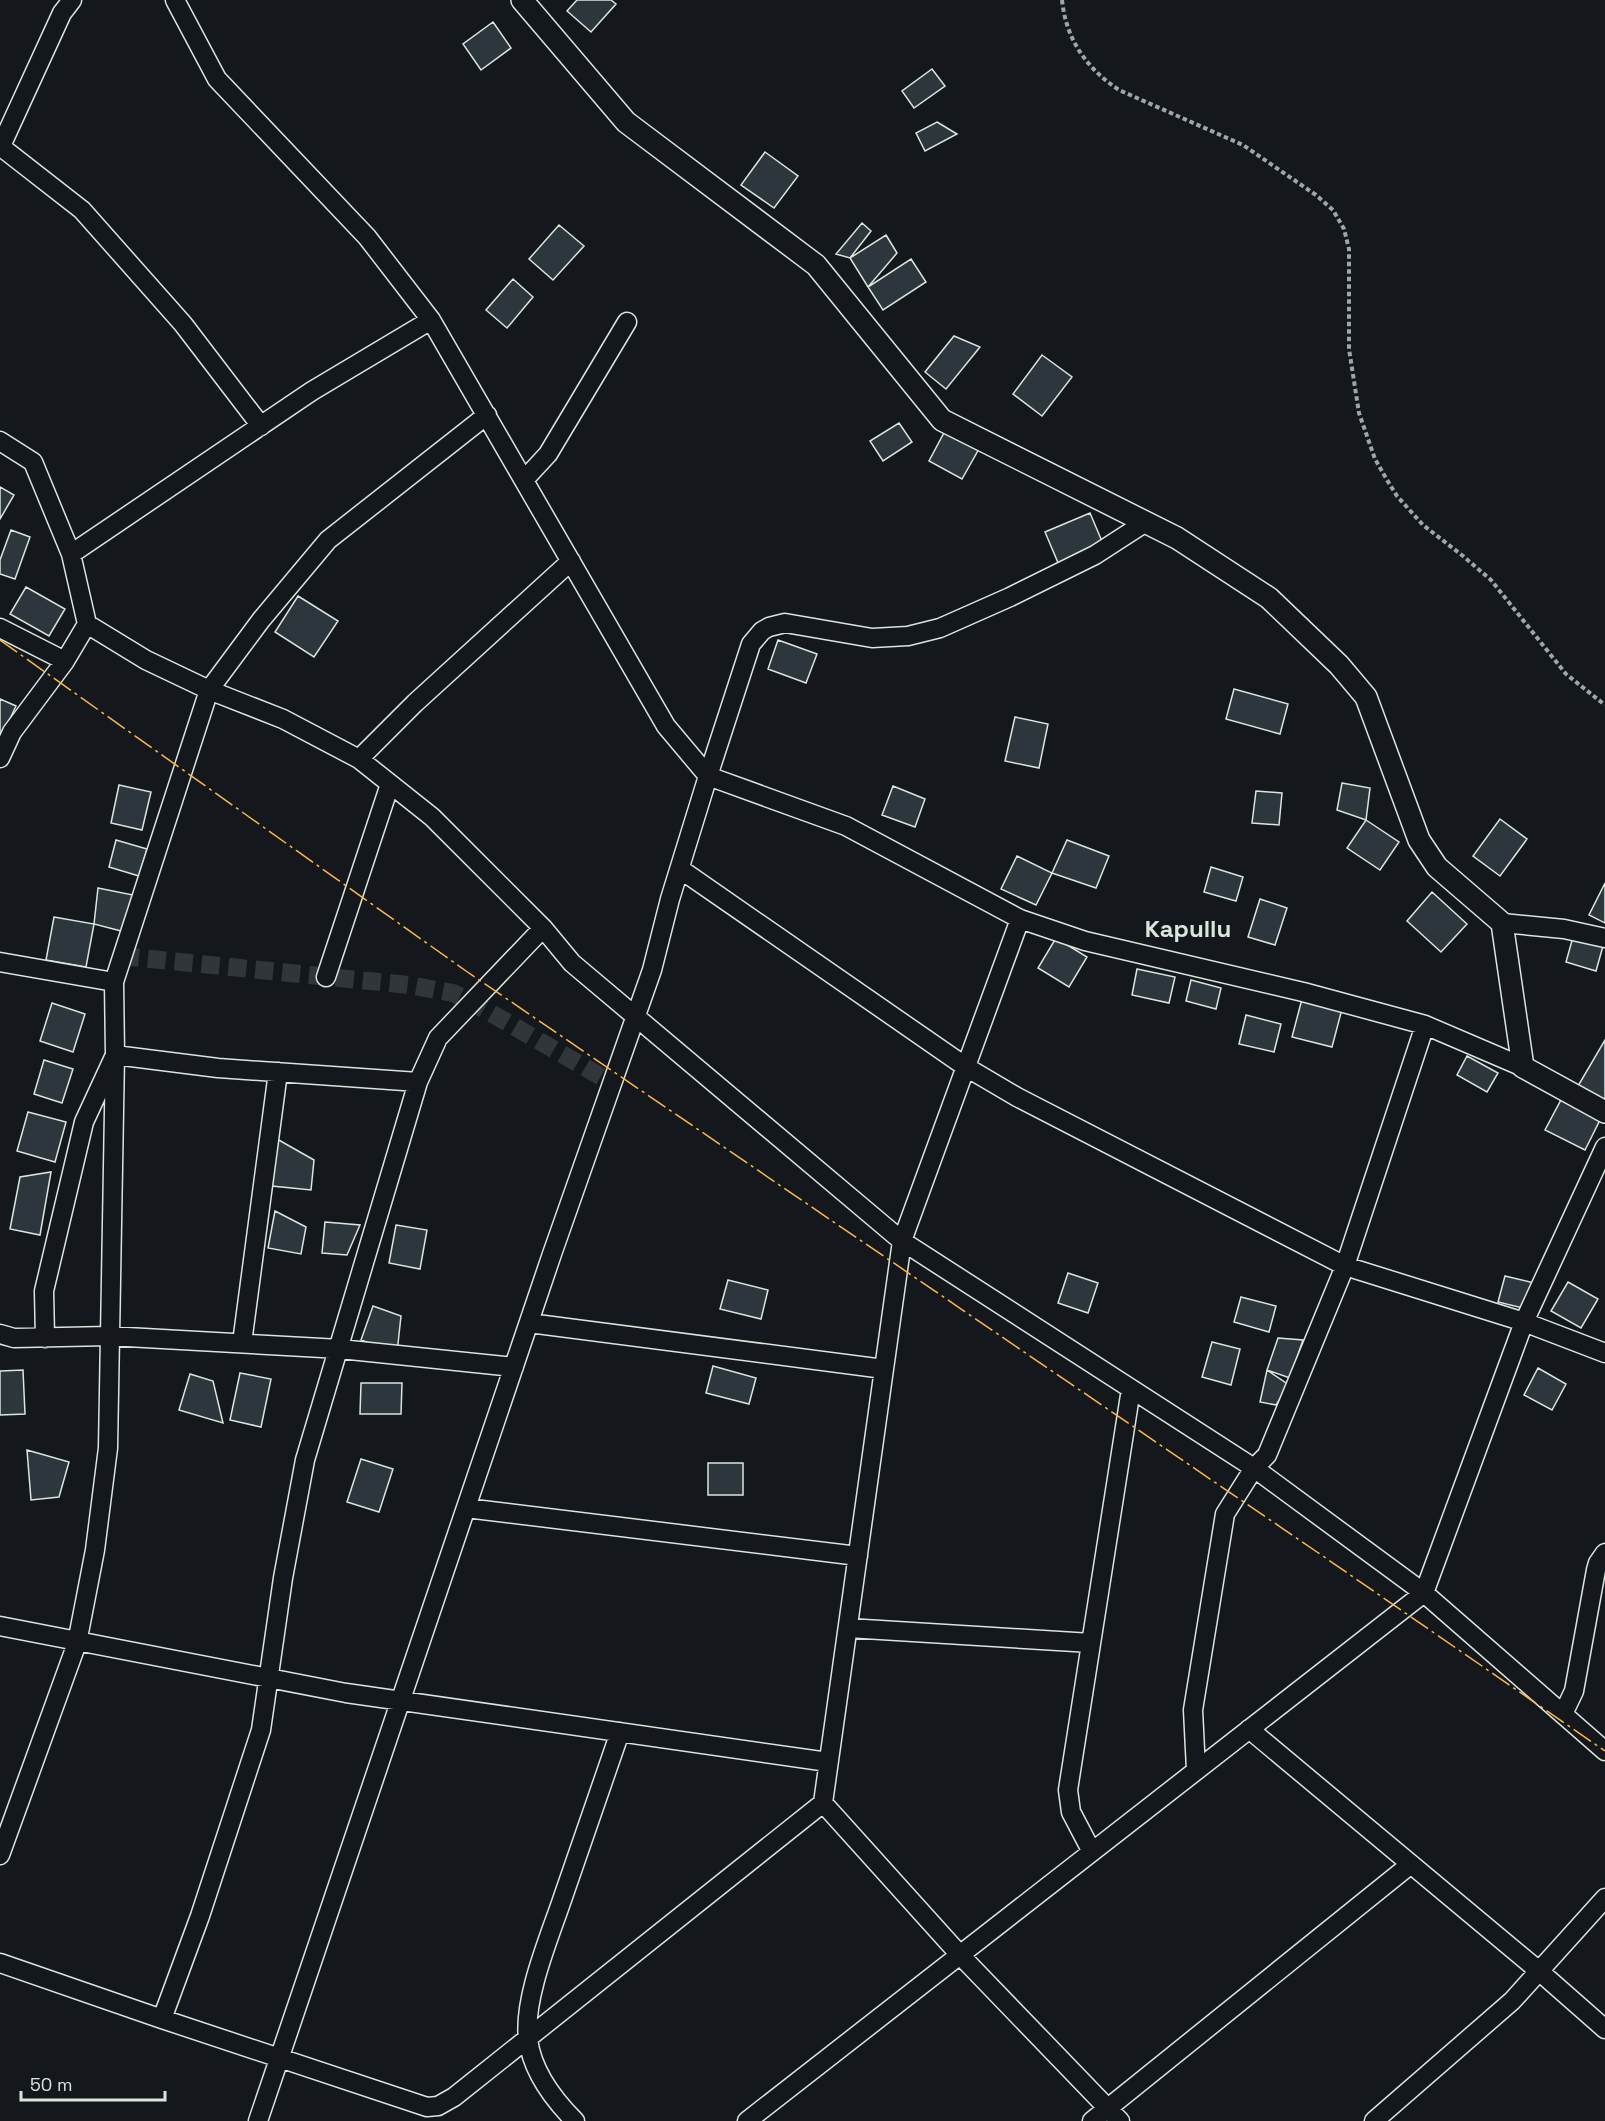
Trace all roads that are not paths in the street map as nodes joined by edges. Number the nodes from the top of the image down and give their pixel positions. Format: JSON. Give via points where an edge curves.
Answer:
{"nodes":[{"id":1,"x":72,"y":0,"type":"edge"},
{"id":2,"x":175,"y":0,"type":"edge"},
{"id":3,"x":522,"y":0,"type":"edge"},
{"id":4,"x":1,"y":146,"type":"edge"},
{"id":5,"x":431,"y":320,"type":"junction"},
{"id":6,"x":627,"y":322,"type":"dead end"},
{"id":7,"x":487,"y":416,"type":"junction"},
{"id":8,"x":261,"y":426,"type":"junction"},
{"id":9,"x":0,"y":441,"type":"edge"},
{"id":10,"x":524,"y":480,"type":"junction"},
{"id":11,"x":1146,"y":522,"type":"junction"},
{"id":12,"x":71,"y":554,"type":"junction"},
{"id":13,"x":571,"y":561,"type":"junction"},
{"id":14,"x":87,"y":624,"type":"junction"},
{"id":15,"x":0,"y":628,"type":"edge"},
{"id":16,"x":65,"y":661,"type":"junction"},
{"id":17,"x":209,"y":690,"type":"junction"},
{"id":18,"x":0,"y":758,"type":"edge"},
{"id":19,"x":359,"y":759,"type":"junction"},
{"id":20,"x":708,"y":776,"type":"junction"},
{"id":21,"x":390,"y":784,"type":"junction"},
{"id":22,"x":680,"y":869,"type":"junction"},
{"id":23,"x":1020,"y":919,"type":"junction"},
{"id":24,"x":1502,"y":923,"type":"junction"},
{"id":25,"x":543,"y":928,"type":"junction"},
{"id":26,"x":1605,"y":938,"type":"edge"},
{"id":27,"x":0,"y":962,"type":"edge"},
{"id":28,"x":326,"y":977,"type":"dead end"},
{"id":29,"x":114,"y":982,"type":"junction"},
{"id":30,"x":635,"y":1017,"type":"junction"},
{"id":31,"x":1425,"y":1025,"type":"junction"},
{"id":32,"x":115,"y":1055,"type":"junction"},
{"id":33,"x":966,"y":1067,"type":"junction"},
{"id":34,"x":1523,"y":1067,"type":"junction"},
{"id":35,"x":278,"y":1072,"type":"junction"},
{"id":36,"x":418,"y":1082,"type":"junction"},
{"id":37,"x":1605,"y":1112,"type":"edge"},
{"id":38,"x":1605,"y":1147,"type":"edge"},
{"id":39,"x":902,"y":1241,"type":"junction"},
{"id":40,"x":1345,"y":1266,"type":"junction"},
{"id":41,"x":1524,"y":1322,"type":"junction"},
{"id":42,"x":529,"y":1323,"type":"junction"},
{"id":43,"x":0,"y":1334,"type":"edge"},
{"id":44,"x":109,"y":1336,"type":"junction"},
{"id":45,"x":45,"y":1338,"type":"junction"},
{"id":46,"x":242,"y":1343,"type":"junction"},
{"id":47,"x":340,"y":1349,"type":"junction"},
{"id":48,"x":1605,"y":1353,"type":"edge"},
{"id":49,"x":514,"y":1367,"type":"junction"},
{"id":50,"x":884,"y":1369,"type":"junction"},
{"id":51,"x":1131,"y":1389,"type":"junction"},
{"id":52,"x":1254,"y":1468,"type":"junction"},
{"id":53,"x":466,"y":1508,"type":"junction"},
{"id":54,"x":1605,"y":1553,"type":"edge"},
{"id":55,"x":858,"y":1556,"type":"junction"},
{"id":56,"x":1424,"y":1593,"type":"junction"},
{"id":57,"x":0,"y":1626,"type":"edge"},
{"id":58,"x":848,"y":1628,"type":"junction"},
{"id":59,"x":77,"y":1643,"type":"junction"},
{"id":60,"x":1091,"y":1643,"type":"junction"},
{"id":61,"x":268,"y":1679,"type":"junction"},
{"id":62,"x":401,"y":1701,"type":"junction"},
{"id":63,"x":1563,"y":1714,"type":"junction"},
{"id":64,"x":1249,"y":1729,"type":"junction"},
{"id":65,"x":620,"y":1732,"type":"junction"},
{"id":66,"x":1605,"y":1751,"type":"edge"},
{"id":67,"x":828,"y":1762,"type":"junction"},
{"id":68,"x":1196,"y":1770,"type":"junction"},
{"id":69,"x":823,"y":1803,"type":"junction"},
{"id":70,"x":1092,"y":1852,"type":"junction"},
{"id":71,"x":0,"y":1856,"type":"edge"},
{"id":72,"x":1411,"y":1864,"type":"junction"},
{"id":73,"x":1605,"y":1898,"type":"edge"},
{"id":74,"x":960,"y":1955,"type":"junction"},
{"id":75,"x":0,"y":1962,"type":"edge"},
{"id":76,"x":1539,"y":1971,"type":"junction"},
{"id":77,"x":162,"y":2019,"type":"junction"},
{"id":78,"x":1605,"y":2029,"type":"edge"},
{"id":79,"x":528,"y":2038,"type":"junction"},
{"id":80,"x":279,"y":2058,"type":"junction"},
{"id":81,"x":1114,"y":2115,"type":"edge"},
{"id":82,"x":258,"y":2121,"type":"edge"},
{"id":83,"x":575,"y":2121,"type":"edge"},
{"id":84,"x":747,"y":2121,"type":"edge"},
{"id":85,"x":1092,"y":2121,"type":"edge"},
{"id":86,"x":1374,"y":2121,"type":"edge"}],
"edges":[{"from":1,"to":4,"type":"street","via":[[62,13]]},
{"from":2,"to":5,"type":"street","via":[[218,79],[367,237]]},
{"from":3,"to":11,"type":"street","via":[[626,122],[816,265],[942,420]]},
{"from":4,"to":8,"type":"street","via":[[82,210],[183,324]]},
{"from":5,"to":7,"type":"street"},
{"from":5,"to":8,"type":"street"},
{"from":6,"to":10,"type":"street","via":[[548,454]]},
{"from":7,"to":10,"type":"street"},
{"from":7,"to":17,"type":"street","via":[[328,540]]},
{"from":8,"to":12,"type":"street"},
{"from":9,"to":12,"type":"street","via":[[33,462]]},
{"from":10,"to":13,"type":"street"},
{"from":11,"to":20,"type":"street","via":[[1095,555],[1032,587],[924,633],[872,638],[784,623],[769,627],[751,645]]},
{"from":11,"to":24,"type":"street","via":[[1269,598],[1339,665],[1365,697],[1419,840],[1437,867]]},
{"from":12,"to":14,"type":"street"},
{"from":13,"to":19,"type":"street"},
{"from":13,"to":20,"type":"street","via":[[666,726]]},
{"from":14,"to":16,"type":"street"},
{"from":14,"to":17,"type":"street","via":[[146,660]]},
{"from":15,"to":16,"type":"street"},
{"from":16,"to":18,"type":"street","via":[[12,732]]},
{"from":17,"to":19,"type":"street","via":[[283,719]]},
{"from":17,"to":29,"type":"street"},
{"from":19,"to":21,"type":"street"},
{"from":20,"to":22,"type":"street"},
{"from":20,"to":23,"type":"street","via":[[846,826]]},
{"from":21,"to":25,"type":"street","via":[[432,817]]},
{"from":21,"to":28,"type":"street"},
{"from":22,"to":30,"type":"street"},
{"from":22,"to":33,"type":"street"},
{"from":23,"to":31,"type":"street","via":[[1085,940]]},
{"from":23,"to":33,"type":"street"},
{"from":24,"to":26,"type":"street"},
{"from":24,"to":34,"type":"street"},
{"from":25,"to":30,"type":"street","via":[[572,963]]},
{"from":25,"to":36,"type":"street","via":[[438,1038]]},
{"from":27,"to":29,"type":"street"},
{"from":29,"to":32,"type":"street"},
{"from":30,"to":39,"type":"street"},
{"from":30,"to":42,"type":"street"},
{"from":31,"to":34,"type":"street"},
{"from":31,"to":40,"type":"street"},
{"from":32,"to":35,"type":"street"},
{"from":32,"to":44,"type":"street"},
{"from":32,"to":45,"type":"street","via":[[84,1122],[45,1291]]},
{"from":33,"to":39,"type":"street"},
{"from":33,"to":40,"type":"street"},
{"from":34,"to":37,"type":"street"},
{"from":35,"to":36,"type":"street"},
{"from":35,"to":46,"type":"street"},
{"from":36,"to":47,"type":"street"},
{"from":38,"to":41,"type":"street"},
{"from":39,"to":50,"type":"street"},
{"from":39,"to":51,"type":"street"},
{"from":40,"to":41,"type":"street"},
{"from":40,"to":52,"type":"street","via":[[1267,1455]]},
{"from":41,"to":48,"type":"street"},
{"from":41,"to":56,"type":"street"},
{"from":42,"to":49,"type":"street"},
{"from":42,"to":50,"type":"street"},
{"from":43,"to":45,"type":"street"},
{"from":44,"to":45,"type":"street"},
{"from":44,"to":46,"type":"street"},
{"from":44,"to":59,"type":"street","via":[[108,1448],[96,1550]]},
{"from":46,"to":47,"type":"street"},
{"from":47,"to":49,"type":"street"},
{"from":47,"to":61,"type":"street","via":[[305,1460]]},
{"from":49,"to":53,"type":"street"},
{"from":50,"to":55,"type":"street"},
{"from":51,"to":52,"type":"street"},
{"from":51,"to":60,"type":"street"},
{"from":52,"to":56,"type":"street"},
{"from":52,"to":68,"type":"street","via":[[1225,1514],[1193,1710]]},
{"from":53,"to":55,"type":"street"},
{"from":53,"to":62,"type":"street"},
{"from":54,"to":63,"type":"street","via":[[1596,1570],[1574,1690]]},
{"from":55,"to":58,"type":"street"},
{"from":56,"to":63,"type":"street"},
{"from":56,"to":64,"type":"street"},
{"from":57,"to":59,"type":"street"},
{"from":58,"to":60,"type":"street"},
{"from":58,"to":67,"type":"street"},
{"from":59,"to":61,"type":"street"},
{"from":59,"to":71,"type":"street"},
{"from":60,"to":70,"type":"street","via":[[1068,1790],[1071,1812]]},
{"from":61,"to":62,"type":"street"},
{"from":61,"to":77,"type":"street","via":[[261,1730],[201,1916]]},
{"from":62,"to":65,"type":"street"},
{"from":62,"to":80,"type":"street"},
{"from":63,"to":66,"type":"street"},
{"from":64,"to":68,"type":"street"},
{"from":64,"to":72,"type":"street"},
{"from":65,"to":67,"type":"street"},
{"from":65,"to":79,"type":"street","via":[[543,1954],[531,1998]]},
{"from":67,"to":69,"type":"street"},
{"from":68,"to":70,"type":"street"},
{"from":69,"to":74,"type":"street"},
{"from":69,"to":79,"type":"street"},
{"from":70,"to":74,"type":"street"},
{"from":72,"to":76,"type":"street"},
{"from":72,"to":81,"type":"street"},
{"from":73,"to":76,"type":"street"},
{"from":74,"to":81,"type":"street"},
{"from":74,"to":84,"type":"street"},
{"from":75,"to":77,"type":"street"},
{"from":76,"to":78,"type":"street"},
{"from":76,"to":86,"type":"street","via":[[1512,2001]]},
{"from":77,"to":80,"type":"street"},
{"from":79,"to":80,"type":"street","via":[[446,2102],[427,2107]]},
{"from":79,"to":83,"type":"street","via":[[543,2081]]},
{"from":80,"to":82,"type":"street"},
{"from":81,"to":85,"type":"street"}]}
